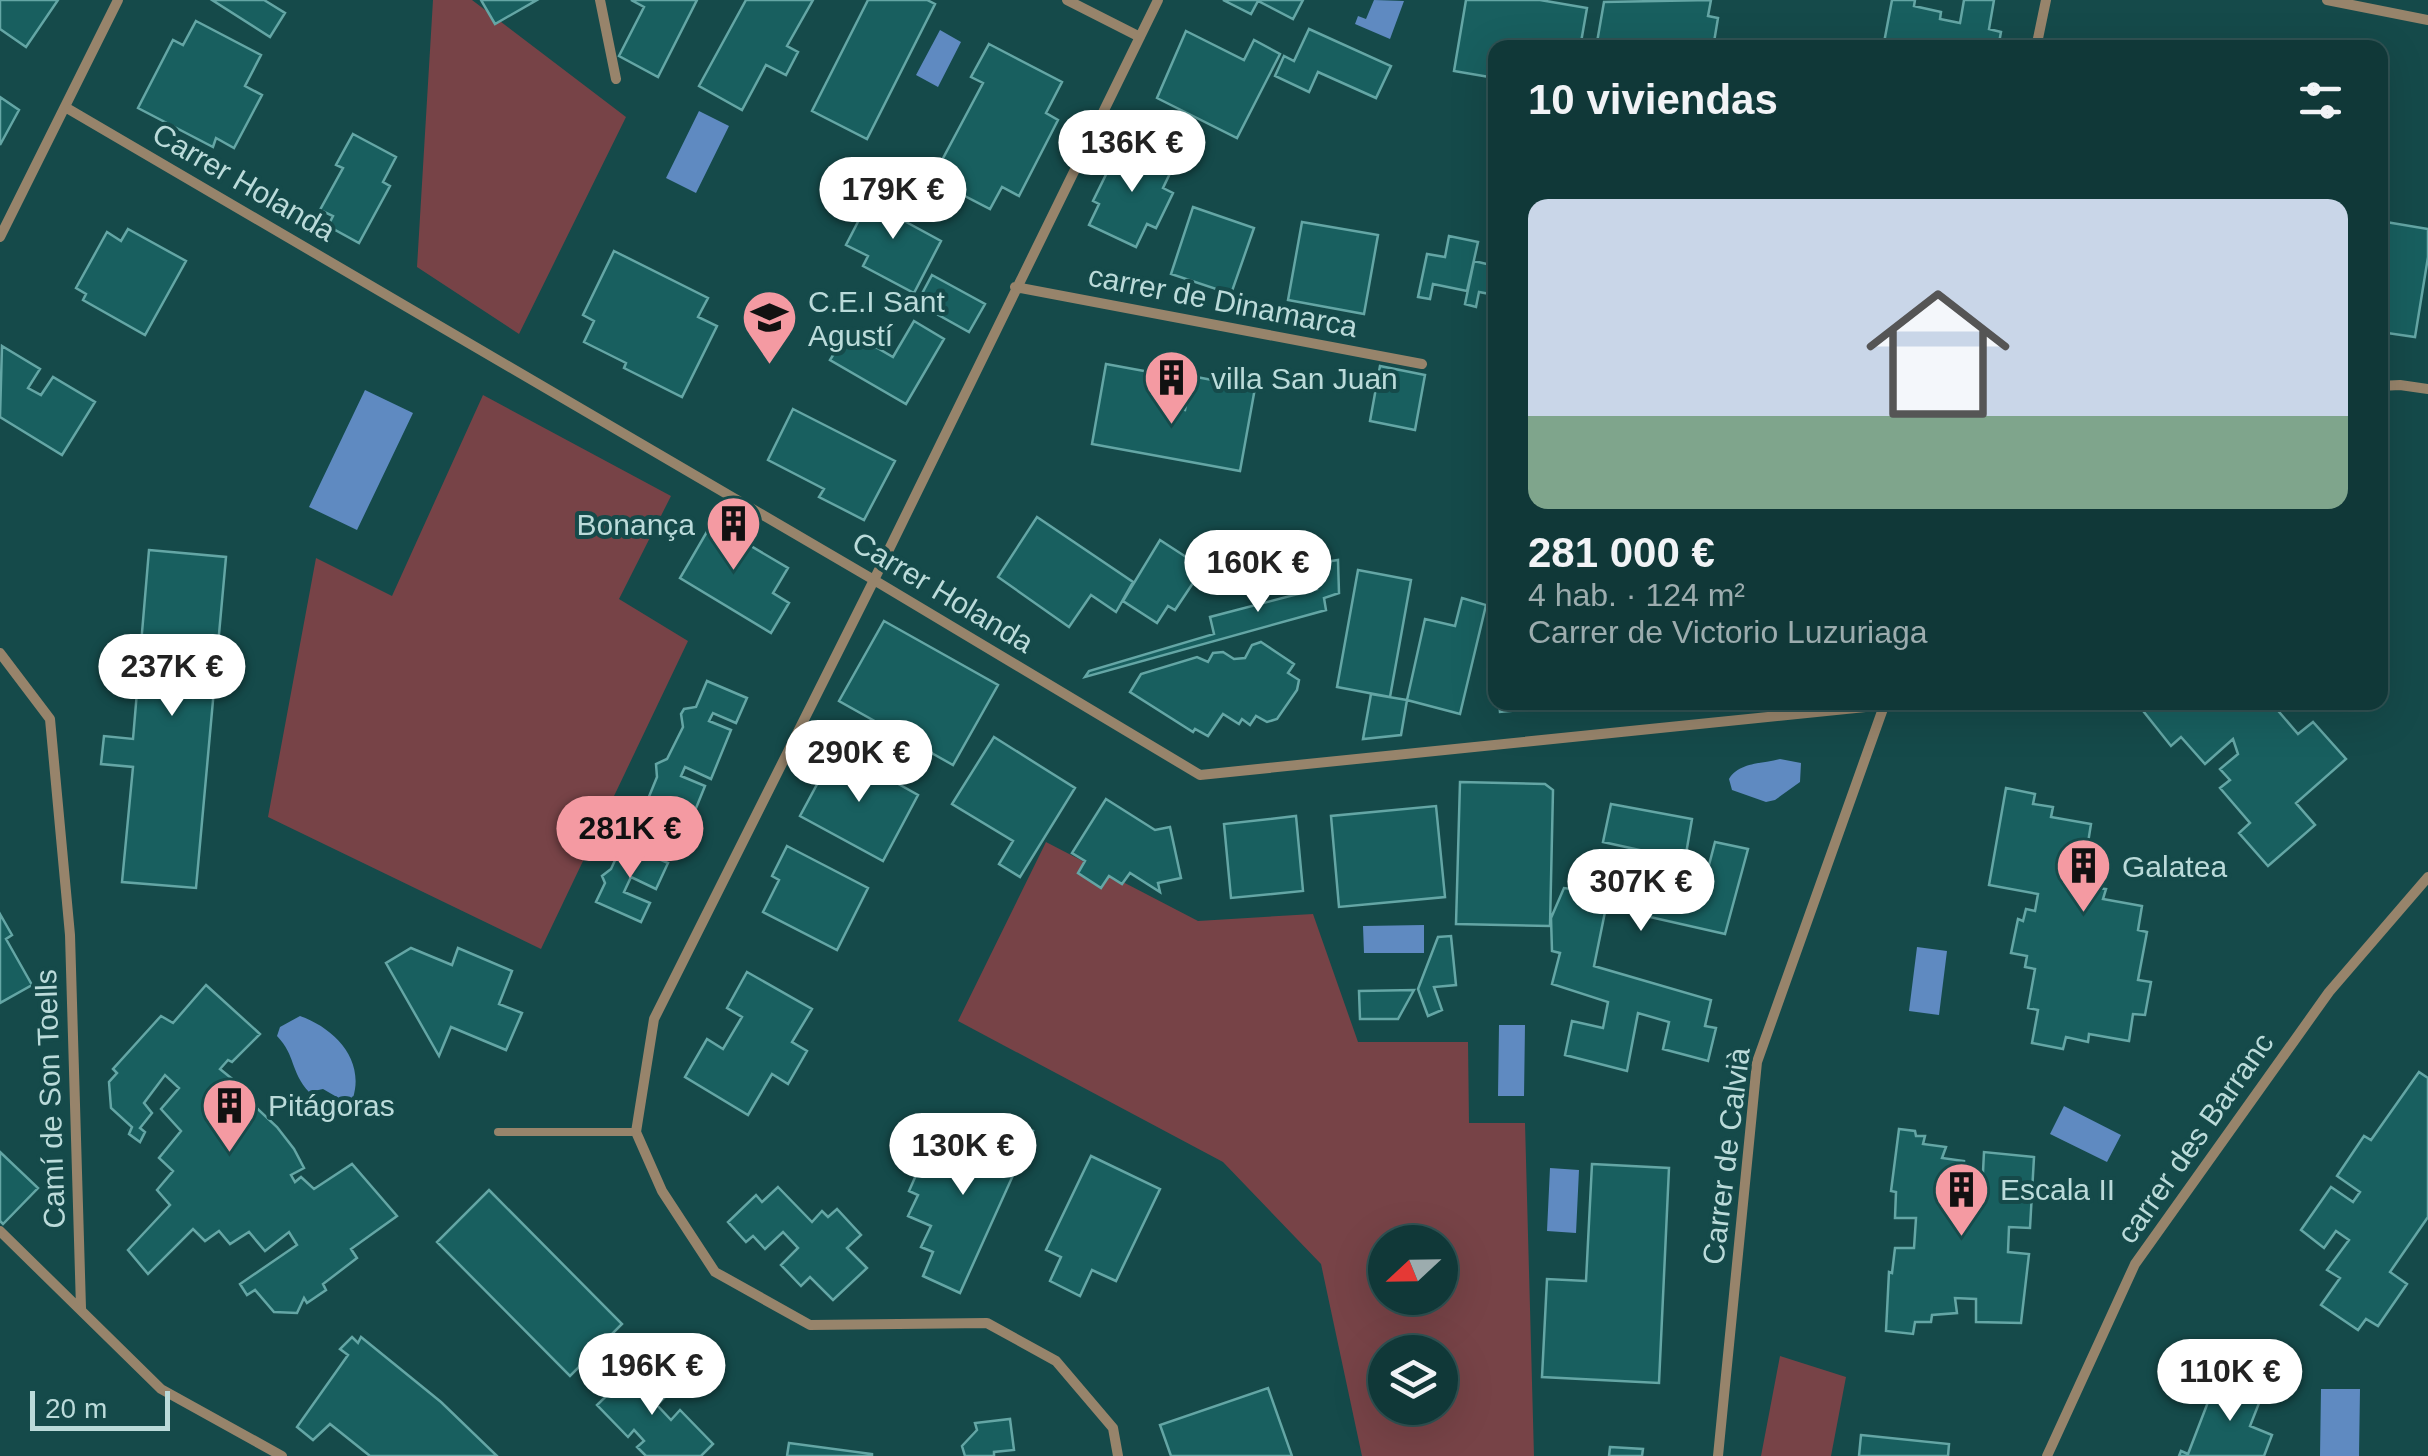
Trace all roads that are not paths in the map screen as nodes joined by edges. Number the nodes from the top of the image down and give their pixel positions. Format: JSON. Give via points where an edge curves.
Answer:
{"nodes":[{"id":1,"x":118,"y":0,"type":"edge"},
{"id":2,"x":600,"y":0,"type":"edge"},
{"id":3,"x":1067,"y":0,"type":"edge"},
{"id":4,"x":1158,"y":0,"type":"edge"},
{"id":5,"x":2046,"y":0,"type":"edge"},
{"id":6,"x":2327,"y":0,"type":"edge"},
{"id":7,"x":2428,"y":20,"type":"edge"},
{"id":8,"x":1140,"y":37,"type":"junction"},
{"id":9,"x":2038,"y":40,"type":"edge"},
{"id":10,"x":616,"y":79,"type":"dead end"},
{"id":11,"x":66,"y":106,"type":"junction"},
{"id":12,"x":0,"y":238,"type":"edge"},
{"id":13,"x":1015,"y":287,"type":"junction"},
{"id":14,"x":1422,"y":364,"type":"dead end"},
{"id":15,"x":2388,"y":385,"type":"edge"},
{"id":16,"x":2428,"y":389,"type":"edge"},
{"id":17,"x":874,"y":580,"type":"junction"},
{"id":18,"x":0,"y":653,"type":"edge"},
{"id":19,"x":1826,"y":710,"type":"edge"},
{"id":20,"x":1883,"y":710,"type":"edge"},
{"id":21,"x":2428,"y":877,"type":"edge"},
{"id":22,"x":498,"y":1132,"type":"dead end"},
{"id":23,"x":636,"y":1132,"type":"junction"},
{"id":24,"x":0,"y":1231,"type":"edge"},
{"id":25,"x":81,"y":1308,"type":"junction"},
{"id":26,"x":282,"y":1456,"type":"edge"},
{"id":27,"x":1118,"y":1456,"type":"edge"},
{"id":28,"x":1718,"y":1456,"type":"edge"},
{"id":29,"x":2047,"y":1456,"type":"edge"}],
"edges":[{"from":1,"to":11,"type":"street"},
{"from":2,"to":10,"type":"street"},
{"from":3,"to":8,"type":"street"},
{"from":4,"to":8,"type":"street"},
{"from":5,"to":9,"type":"street"},
{"from":6,"to":7,"type":"street"},
{"from":8,"to":13,"type":"street"},
{"from":11,"to":12,"type":"street"},
{"from":11,"to":17,"type":"street","name":"Carrer Holanda"},
{"from":13,"to":14,"type":"street","name":"carrer de Dinamarca"},
{"from":13,"to":17,"type":"street"},
{"from":15,"to":16,"type":"street"},
{"from":17,"to":19,"type":"street","name":"Carrer Holanda","via":[[1200,774]]},
{"from":17,"to":23,"type":"street","via":[[654,1020]]},
{"from":18,"to":25,"type":"street","name":"Camí de Son Toells","via":[[50,719],[70,935]]},
{"from":20,"to":28,"type":"street","name":"Carrer de Calvià","via":[[1757,1062]]},
{"from":21,"to":29,"type":"street","name":"carrer des Barranc","via":[[2329,992],[2136,1264]]},
{"from":22,"to":23,"type":"lane"},
{"from":23,"to":27,"type":"street","via":[[662,1190],[715,1272],[810,1325],[987,1324],[1056,1361],[1113,1428]]},
{"from":24,"to":25,"type":"street"},
{"from":25,"to":26,"type":"street","via":[[160,1389]]}]}
